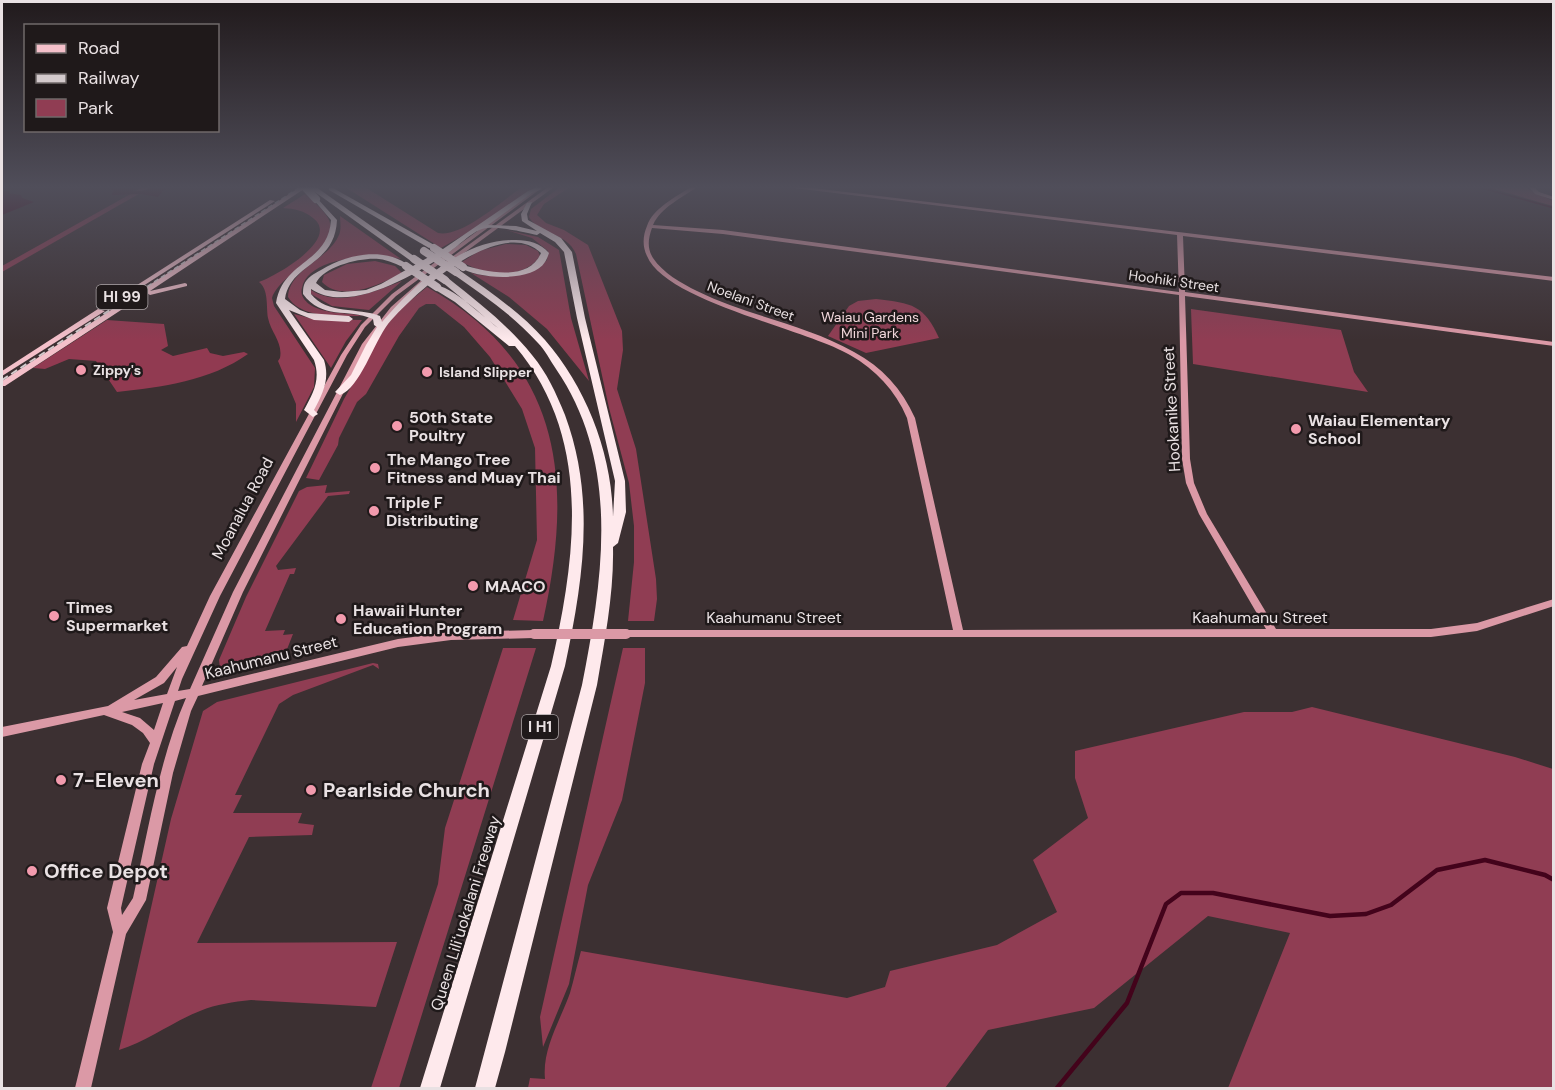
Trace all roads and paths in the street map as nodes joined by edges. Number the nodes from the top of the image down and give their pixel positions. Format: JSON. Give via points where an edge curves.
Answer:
{"nodes":[{"id":1,"x":221,"y":238,"type":"edge"},
{"id":2,"x":223,"y":238,"type":"edge"},
{"id":3,"x":332,"y":238,"type":"edge"},
{"id":4,"x":382,"y":238,"type":"edge"},
{"id":5,"x":410,"y":238,"type":"edge"},
{"id":6,"x":464,"y":238,"type":"edge"},
{"id":7,"x":470,"y":238,"type":"edge"},
{"id":8,"x":483,"y":238,"type":"edge"},
{"id":9,"x":526,"y":238,"type":"edge"},
{"id":10,"x":553,"y":238,"type":"edge"},
{"id":11,"x":646,"y":238,"type":"edge"},
{"id":12,"x":764,"y":238,"type":"edge"},
{"id":13,"x":1180,"y":238,"type":"edge"},
{"id":14,"x":1220,"y":238,"type":"edge"},
{"id":15,"x":462,"y":244,"type":"junction"},
{"id":16,"x":446,"y":250,"type":"junction"},
{"id":17,"x":544,"y":250,"type":"junction"},
{"id":18,"x":459,"y":269,"type":"junction"},
{"id":19,"x":174,"y":273,"type":"junction"},
{"id":20,"x":314,"y":277,"type":"junction"},
{"id":21,"x":1554,"y":279,"type":"edge"},
{"id":22,"x":282,"y":289,"type":"junction"},
{"id":23,"x":1182,"y":294,"type":"junction"},
{"id":24,"x":130,"y":300,"type":"junction"},
{"id":25,"x":393,"y":308,"type":"junction"},
{"id":26,"x":372,"y":316,"type":"junction"},
{"id":27,"x":378,"y":325,"type":"junction"},
{"id":28,"x":1554,"y":344,"type":"edge"},
{"id":29,"x":534,"y":362,"type":"junction"},
{"id":30,"x":2,"y":374,"type":"edge"},
{"id":31,"x":2,"y":384,"type":"edge"},
{"id":32,"x":340,"y":392,"type":"junction"},
{"id":33,"x":313,"y":414,"type":"junction"},
{"id":34,"x":608,"y":559,"type":"junction"},
{"id":35,"x":1554,"y":602,"type":"edge"},
{"id":36,"x":959,"y":633,"type":"junction"},
{"id":37,"x":1273,"y":633,"type":"junction"},
{"id":38,"x":194,"y":640,"type":"junction"},
{"id":39,"x":194,"y":693,"type":"junction"},
{"id":40,"x":170,"y":698,"type":"junction"},
{"id":41,"x":106,"y":711,"type":"junction"},
{"id":42,"x":2,"y":732,"type":"edge"},
{"id":43,"x":155,"y":742,"type":"junction"},
{"id":44,"x":120,"y":933,"type":"junction"},
{"id":45,"x":83,"y":1089,"type":"edge"},
{"id":46,"x":430,"y":1089,"type":"edge"},
{"id":47,"x":485,"y":1089,"type":"edge"}],
"edges":[{"from":1,"to":30,"type":"main road","number":"HI 99"},
{"from":2,"to":19,"type":"main road","number":"HI 99"},
{"from":3,"to":22,"type":"highway"},
{"from":4,"to":29,"type":"highway","name":"Queen Liliʻuokalani Freeway","number":"I H1","bridge":true,"via":[[445,280],[507,330]]},
{"from":5,"to":18,"type":"highway","number":"I H1","bridge":true},
{"from":6,"to":16,"type":"highway"},
{"from":7,"to":15,"type":"street","name":"Moanalua Road"},
{"from":8,"to":25,"type":"street","name":"Moanalua Road"},
{"from":9,"to":17,"type":"highway"},
{"from":10,"to":34,"type":"highway","via":[[568,252],[620,481],[620,512]]},
{"from":11,"to":36,"type":"street","name":"Noelani Street","via":[[650,256],[676,282],[701,296],[845,350],[880,373],[899,394],[913,424]]},
{"from":12,"to":23,"type":"street","name":"Hoohiki Street"},
{"from":13,"to":23,"type":"street","name":"Hookanike Street"},
{"from":14,"to":21,"type":"street"},
{"from":15,"to":16,"type":"highway"},
{"from":15,"to":26,"type":"street","name":"Moanalua Road","via":[[406,284]]},
{"from":16,"to":20,"type":"highway","via":[[368,292],[322,292],[313,286]]},
{"from":17,"to":18,"type":"highway","via":[[540,263],[517,273],[484,274]]},
{"from":17,"to":32,"type":"highway","via":[[528,243],[504,242],[462,256],[394,311],[374,338],[348,387]]},
{"from":18,"to":34,"type":"highway","number":"I H1","via":[[535,335],[566,374],[593,432],[604,476]]},
{"from":19,"to":24,"type":"main road","number":"HI 99"},
{"from":19,"to":24,"type":"main road","via":[[175,281],[184,285]]},
{"from":20,"to":26,"type":"highway","via":[[306,290],[315,303]]},
{"from":20,"to":29,"type":"highway","bridge":true,"via":[[336,263],[388,258],[458,300]]},
{"from":22,"to":26,"type":"highway","via":[[285,304],[306,315]]},
{"from":22,"to":33,"type":"highway","via":[[280,303],[322,369],[321,387],[309,410]]},
{"from":23,"to":28,"type":"street","name":"Hoohiki Street"},
{"from":23,"to":37,"type":"street","name":"Hookanike Street","via":[[1190,483],[1208,524]]},
{"from":24,"to":31,"type":"main road","number":"HI 99"},
{"from":25,"to":26,"type":"highway"},
{"from":25,"to":27,"type":"street","name":"Moanalua Road"},
{"from":26,"to":27,"type":"highway","via":[[377,318]]},
{"from":26,"to":33,"type":"street","name":"Moanalua Road","via":[[349,347]]},
{"from":27,"to":32,"type":"street","name":"Moanalua Road"},
{"from":29,"to":46,"type":"highway","name":"Queen Liliʻuokalani Freeway","number":"I H1","via":[[558,408],[576,469],[576,568],[546,705]]},
{"from":32,"to":39,"type":"street","name":"Moanalua Road","via":[[238,592]]},
{"from":33,"to":38,"type":"street","name":"Moanalua Road"},
{"from":34,"to":47,"type":"highway","number":"I H1","via":[[597,652],[586,702]]},
{"from":35,"to":37,"type":"street","name":"Kaahumanu Street","via":[[1454,631]]},
{"from":36,"to":37,"type":"street","name":"Kaahumanu Street"},
{"from":36,"to":39,"type":"street","name":"Kaahumanu Street","bridge":true,"via":[[461,635],[398,643]]},
{"from":38,"to":40,"type":"street","name":"Moanalua Road"},
{"from":38,"to":41,"type":"street","via":[[160,680]]},
{"from":39,"to":40,"type":"street","name":"Kaahumanu Street"},
{"from":39,"to":44,"type":"street","name":"Moanalua Road","via":[[167,773],[139,900]]},
{"from":40,"to":41,"type":"street","name":"Kaahumanu Street"},
{"from":40,"to":43,"type":"street","name":"Moanalua Road"},
{"from":41,"to":42,"type":"street","name":"Kaahumanu Street"},
{"from":41,"to":43,"type":"street","via":[[139,722]]},
{"from":43,"to":44,"type":"street","name":"Moanalua Road","via":[[114,908]]},
{"from":44,"to":45,"type":"street","name":"Moanalua Road"}]}
